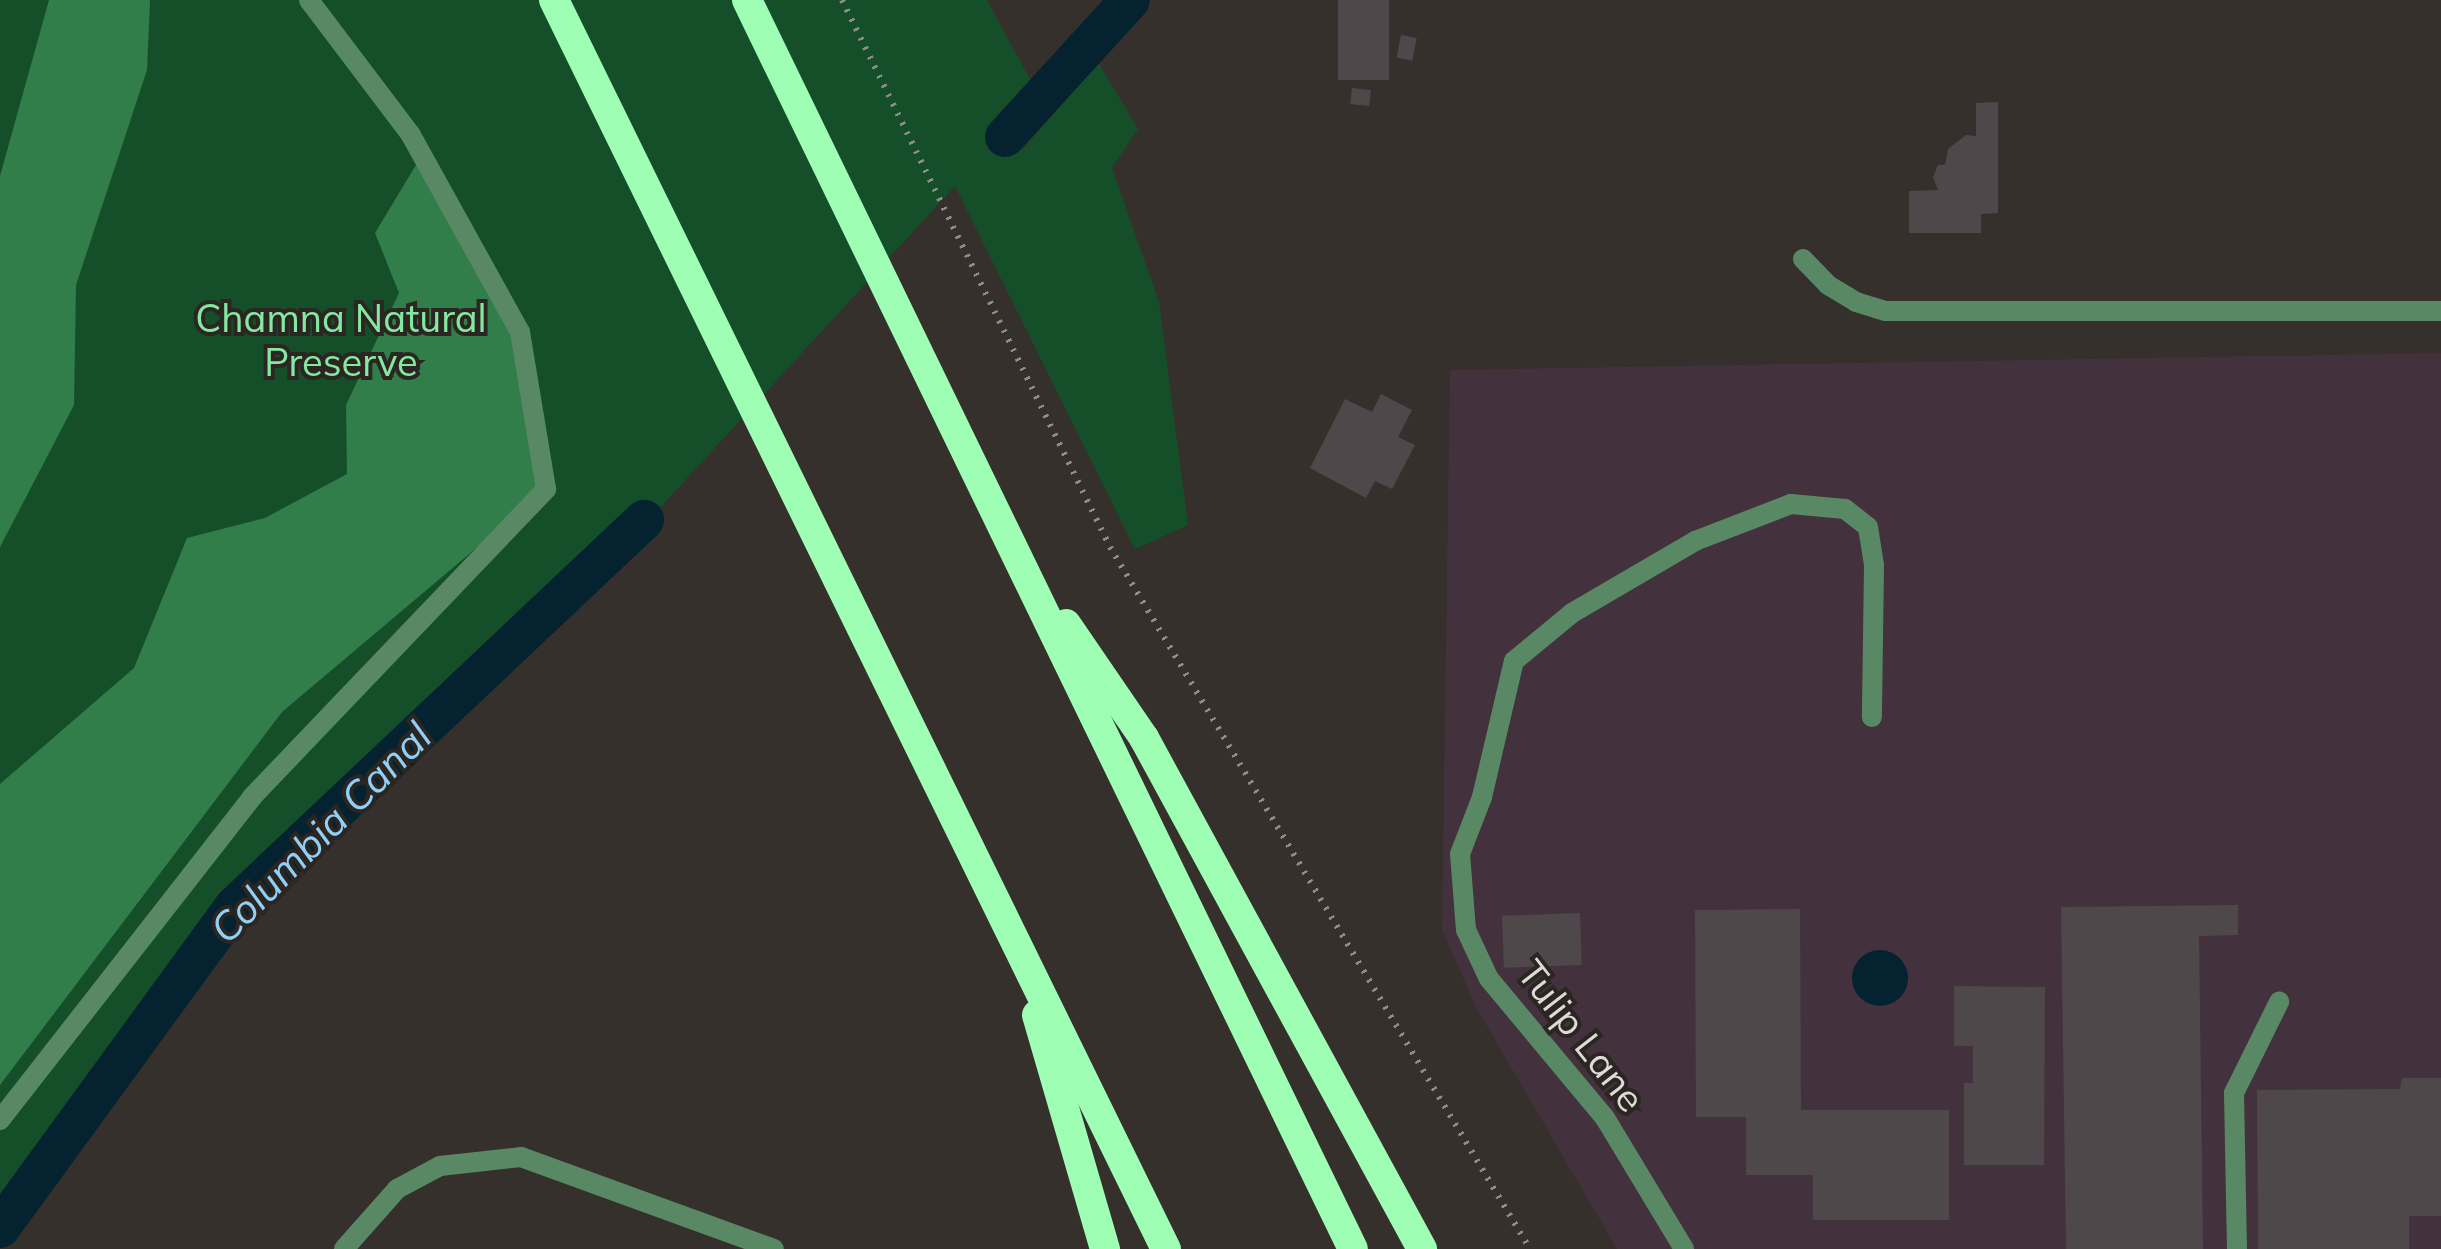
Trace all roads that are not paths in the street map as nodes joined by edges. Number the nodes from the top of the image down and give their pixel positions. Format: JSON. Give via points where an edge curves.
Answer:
{"nodes":[{"id":1,"x":309,"y":0,"type":"edge"},
{"id":2,"x":554,"y":0,"type":"edge"},
{"id":3,"x":748,"y":0,"type":"edge"},
{"id":4,"x":1803,"y":258,"type":"dead end"},
{"id":5,"x":2441,"y":312,"type":"edge"},
{"id":6,"x":1008,"y":539,"type":"junction"},
{"id":7,"x":1872,"y":717,"type":"dead end"},
{"id":8,"x":1014,"y":935,"type":"junction"},
{"id":9,"x":2279,"y":1002,"type":"dead end"},
{"id":10,"x":0,"y":1120,"type":"edge"},
{"id":11,"x":344,"y":1249,"type":"edge"},
{"id":12,"x":774,"y":1249,"type":"edge"},
{"id":13,"x":1105,"y":1249,"type":"edge"},
{"id":14,"x":1166,"y":1249,"type":"edge"},
{"id":15,"x":1353,"y":1249,"type":"edge"},
{"id":16,"x":1422,"y":1249,"type":"edge"},
{"id":17,"x":1684,"y":1249,"type":"edge"},
{"id":18,"x":2237,"y":1249,"type":"edge"}],
"edges":[{"from":1,"to":10,"type":"street","via":[[411,135],[520,332],[546,490],[252,797]]},
{"from":2,"to":8,"type":"highway"},
{"from":3,"to":6,"type":"highway"},
{"from":4,"to":5,"type":"street","via":[[1828,285],[1886,311]]},
{"from":6,"to":15,"type":"highway"},
{"from":6,"to":16,"type":"highway","via":[[1144,738]]},
{"from":7,"to":17,"type":"street","name":"Tulip Lane","via":[[1874,566],[1868,527],[1845,509],[1791,504],[1695,540],[1572,614],[1514,661],[1482,797],[1460,854],[1466,930],[1489,979],[1605,1118]]},
{"from":8,"to":13,"type":"highway"},
{"from":8,"to":14,"type":"highway"},
{"from":9,"to":18,"type":"street","via":[[2234,1094]]},
{"from":11,"to":12,"type":"street","via":[[398,1190],[440,1166],[521,1158]]}]}
